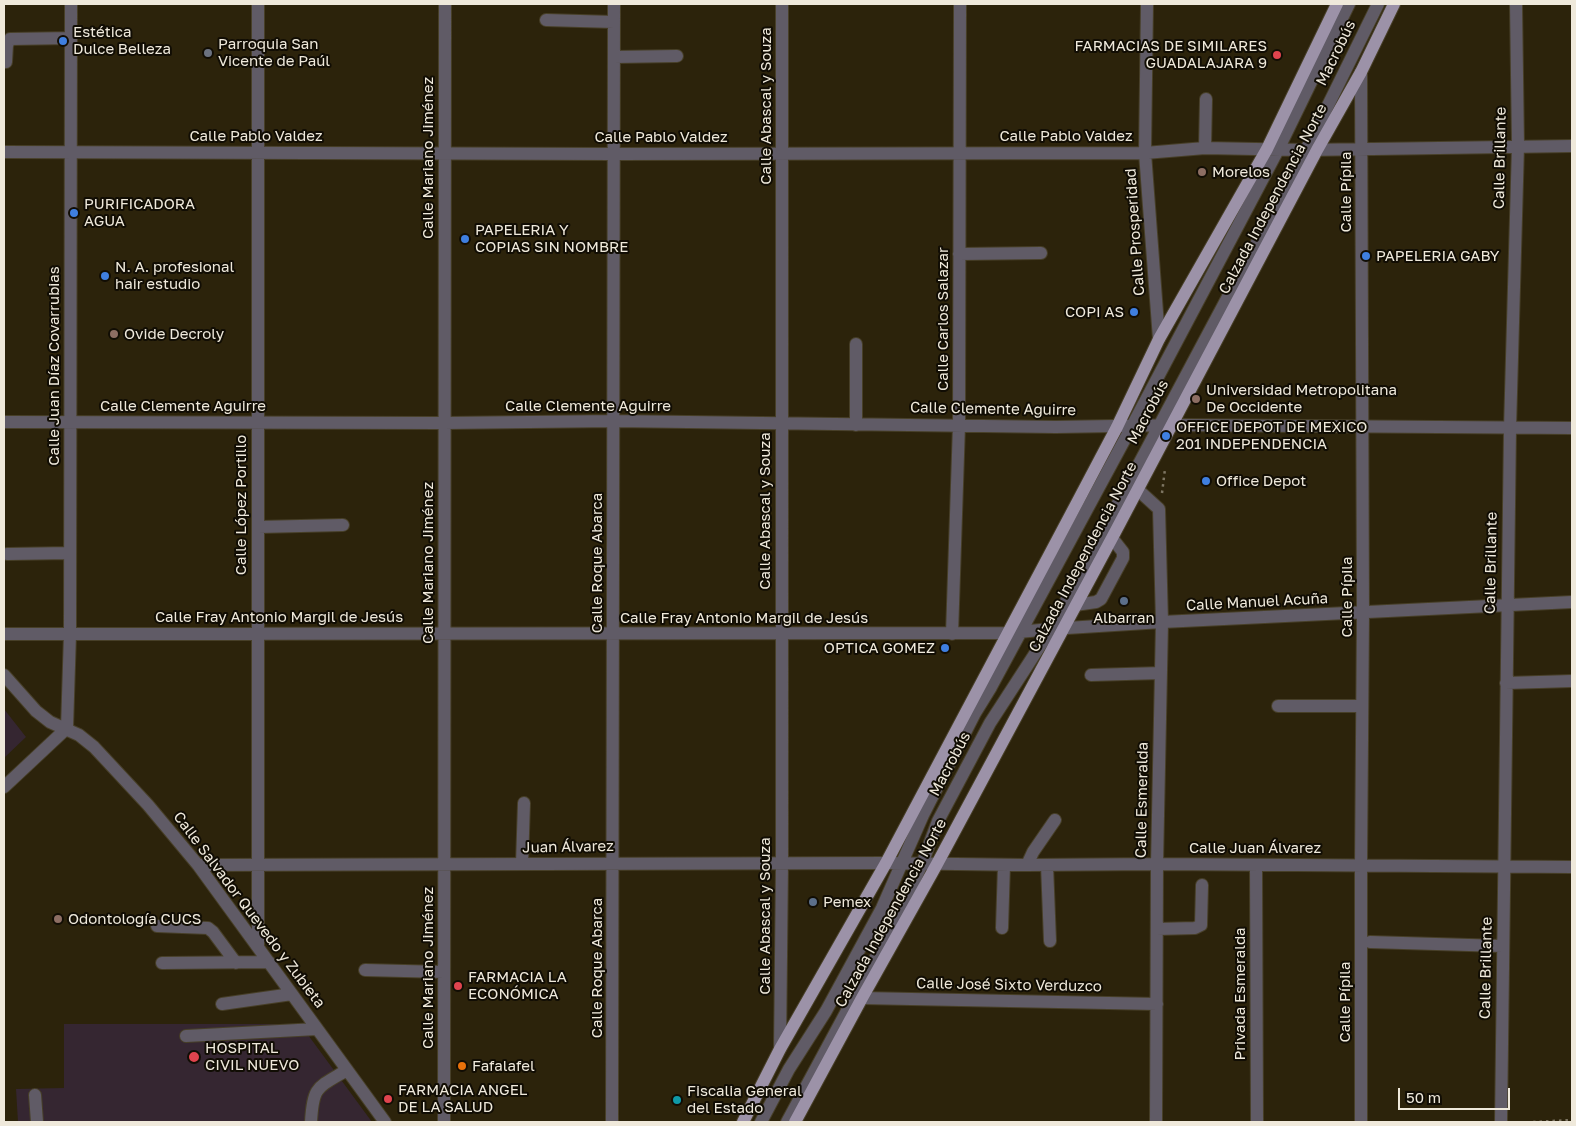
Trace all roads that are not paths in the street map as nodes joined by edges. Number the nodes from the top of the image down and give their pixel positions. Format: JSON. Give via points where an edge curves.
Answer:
{"nodes":[{"id":1,"x":71,"y":4,"type":"edge"},
{"id":2,"x":258,"y":4,"type":"edge"},
{"id":3,"x":444,"y":4,"type":"edge"},
{"id":4,"x":614,"y":4,"type":"edge"},
{"id":5,"x":782,"y":4,"type":"edge"},
{"id":6,"x":960,"y":4,"type":"edge"},
{"id":7,"x":1147,"y":4,"type":"edge"},
{"id":8,"x":1337,"y":4,"type":"edge"},
{"id":9,"x":1350,"y":4,"type":"edge"},
{"id":10,"x":1378,"y":4,"type":"edge"},
{"id":11,"x":1394,"y":4,"type":"edge"},
{"id":12,"x":1516,"y":4,"type":"edge"},
{"id":13,"x":546,"y":20,"type":"dead end"},
{"id":14,"x":614,"y":22,"type":"junction"},
{"id":15,"x":71,"y":38,"type":"junction"},
{"id":16,"x":677,"y":56,"type":"dead end"},
{"id":17,"x":614,"y":57,"type":"junction"},
{"id":18,"x":6,"y":62,"type":"dead end"},
{"id":19,"x":1361,"y":72,"type":"junction"},
{"id":20,"x":1206,"y":99,"type":"dead end"},
{"id":21,"x":1518,"y":146,"type":"junction"},
{"id":22,"x":1572,"y":146,"type":"edge"},
{"id":23,"x":1205,"y":148,"type":"junction"},
{"id":24,"x":1362,"y":149,"type":"junction"},
{"id":25,"x":1272,"y":150,"type":"junction"},
{"id":26,"x":1312,"y":150,"type":"junction"},
{"id":27,"x":4,"y":152,"type":"edge"},
{"id":28,"x":71,"y":152,"type":"junction"},
{"id":29,"x":258,"y":152,"type":"junction"},
{"id":30,"x":444,"y":152,"type":"junction"},
{"id":31,"x":782,"y":152,"type":"junction"},
{"id":32,"x":959,"y":152,"type":"junction"},
{"id":33,"x":1145,"y":153,"type":"junction"},
{"id":34,"x":614,"y":154,"type":"junction"},
{"id":35,"x":1041,"y":253,"type":"dead end"},
{"id":36,"x":959,"y":254,"type":"junction"},
{"id":37,"x":1158,"y":339,"type":"junction"},
{"id":38,"x":856,"y":344,"type":"dead end"},
{"id":39,"x":614,"y":421,"type":"junction"},
{"id":40,"x":4,"y":422,"type":"edge"},
{"id":41,"x":70,"y":422,"type":"junction"},
{"id":42,"x":258,"y":423,"type":"junction"},
{"id":43,"x":444,"y":423,"type":"junction"},
{"id":44,"x":781,"y":424,"type":"junction"},
{"id":45,"x":856,"y":424,"type":"junction"},
{"id":46,"x":959,"y":425,"type":"junction"},
{"id":47,"x":1165,"y":425,"type":"junction"},
{"id":48,"x":1132,"y":426,"type":"junction"},
{"id":49,"x":1363,"y":426,"type":"junction"},
{"id":50,"x":1117,"y":427,"type":"junction"},
{"id":51,"x":1510,"y":428,"type":"junction"},
{"id":52,"x":1572,"y":428,"type":"edge"},
{"id":53,"x":1137,"y":489,"type":"junction"},
{"id":54,"x":343,"y":525,"type":"dead end"},
{"id":55,"x":258,"y":527,"type":"junction"},
{"id":56,"x":1112,"y":538,"type":"junction"},
{"id":57,"x":70,"y":553,"type":"junction"},
{"id":58,"x":7,"y":554,"type":"dead end"},
{"id":59,"x":1572,"y":602,"type":"edge"},
{"id":60,"x":1075,"y":605,"type":"junction"},
{"id":61,"x":1507,"y":605,"type":"junction"},
{"id":62,"x":1363,"y":613,"type":"junction"},
{"id":63,"x":1162,"y":622,"type":"junction"},
{"id":64,"x":1057,"y":628,"type":"junction"},
{"id":65,"x":1021,"y":632,"type":"junction"},
{"id":66,"x":1008,"y":633,"type":"junction"},
{"id":67,"x":4,"y":634,"type":"edge"},
{"id":68,"x":70,"y":634,"type":"junction"},
{"id":69,"x":258,"y":634,"type":"junction"},
{"id":70,"x":444,"y":634,"type":"junction"},
{"id":71,"x":614,"y":634,"type":"junction"},
{"id":72,"x":782,"y":634,"type":"junction"},
{"id":73,"x":952,"y":634,"type":"junction"},
{"id":74,"x":1161,"y":672,"type":"junction"},
{"id":75,"x":4,"y":675,"type":"edge"},
{"id":76,"x":1091,"y":675,"type":"dead end"},
{"id":77,"x":1572,"y":681,"type":"edge"},
{"id":78,"x":1506,"y":683,"type":"junction"},
{"id":79,"x":1278,"y":706,"type":"dead end"},
{"id":80,"x":1362,"y":706,"type":"junction"},
{"id":81,"x":67,"y":728,"type":"junction"},
{"id":82,"x":4,"y":787,"type":"edge"},
{"id":83,"x":524,"y":803,"type":"dead end"},
{"id":84,"x":1055,"y":820,"type":"dead end"},
{"id":85,"x":614,"y":862,"type":"junction"},
{"id":86,"x":886,"y":863,"type":"junction"},
{"id":87,"x":902,"y":863,"type":"junction"},
{"id":88,"x":444,"y":864,"type":"junction"},
{"id":89,"x":522,"y":864,"type":"junction"},
{"id":90,"x":782,"y":864,"type":"junction"},
{"id":91,"x":922,"y":864,"type":"junction"},
{"id":92,"x":937,"y":864,"type":"junction"},
{"id":93,"x":1157,"y":864,"type":"junction"},
{"id":94,"x":198,"y":865,"type":"junction"},
{"id":95,"x":258,"y":865,"type":"junction"},
{"id":96,"x":1004,"y":865,"type":"junction"},
{"id":97,"x":1027,"y":865,"type":"junction"},
{"id":98,"x":1047,"y":865,"type":"junction"},
{"id":99,"x":1256,"y":865,"type":"junction"},
{"id":100,"x":1361,"y":865,"type":"junction"},
{"id":101,"x":1503,"y":866,"type":"junction"},
{"id":102,"x":1572,"y":867,"type":"edge"},
{"id":103,"x":1202,"y":885,"type":"dead end"},
{"id":104,"x":157,"y":926,"type":"dead end"},
{"id":105,"x":1002,"y":928,"type":"dead end"},
{"id":106,"x":1157,"y":929,"type":"junction"},
{"id":107,"x":1050,"y":941,"type":"dead end"},
{"id":108,"x":1370,"y":942,"type":"dead end"},
{"id":109,"x":1502,"y":946,"type":"junction"},
{"id":110,"x":258,"y":947,"type":"junction"},
{"id":111,"x":269,"y":962,"type":"junction"},
{"id":112,"x":162,"y":963,"type":"dead end"},
{"id":113,"x":236,"y":963,"type":"junction"},
{"id":114,"x":364,"y":970,"type":"dead end"},
{"id":115,"x":444,"y":972,"type":"junction"},
{"id":116,"x":292,"y":994,"type":"junction"},
{"id":117,"x":862,"y":998,"type":"junction"},
{"id":118,"x":222,"y":1004,"type":"dead end"},
{"id":119,"x":1156,"y":1004,"type":"junction"},
{"id":120,"x":317,"y":1029,"type":"junction"},
{"id":121,"x":186,"y":1036,"type":"dead end"},
{"id":122,"x":780,"y":1049,"type":"junction"},
{"id":123,"x":347,"y":1070,"type":"junction"},
{"id":124,"x":35,"y":1095,"type":"dead end"},
{"id":125,"x":37,"y":1122,"type":"edge"},
{"id":126,"x":311,"y":1122,"type":"edge"},
{"id":127,"x":385,"y":1122,"type":"edge"},
{"id":128,"x":444,"y":1122,"type":"edge"},
{"id":129,"x":612,"y":1122,"type":"edge"},
{"id":130,"x":743,"y":1122,"type":"edge"},
{"id":131,"x":761,"y":1122,"type":"edge"},
{"id":132,"x":787,"y":1122,"type":"edge"},
{"id":133,"x":796,"y":1122,"type":"edge"},
{"id":134,"x":1156,"y":1122,"type":"edge"},
{"id":135,"x":1257,"y":1122,"type":"edge"},
{"id":136,"x":1361,"y":1122,"type":"edge"},
{"id":137,"x":1501,"y":1122,"type":"edge"}],
"edges":[{"from":1,"to":15,"type":"street","name":"Calle Juan Díaz Covarrubias"},
{"from":2,"to":29,"type":"street","name":"Calle López Portillo"},
{"from":3,"to":30,"type":"street","name":"Calle Mariano Jiménez"},
{"from":4,"to":14,"type":"street","name":"Calle Roque Abarca"},
{"from":5,"to":31,"type":"street","name":"Calle Abascal y Souza"},
{"from":6,"to":32,"type":"street","name":"Calle Carlos Salazar"},
{"from":7,"to":33,"type":"street","name":"Calle Prosperidad"},
{"from":8,"to":25,"type":"main road","name":"Calzada Independencia Norte"},
{"from":9,"to":25,"type":"street","name":"Macrobús"},
{"from":10,"to":26,"type":"street","name":"Macrobús"},
{"from":11,"to":19,"type":"main road","name":"Calzada Independencia Norte"},
{"from":12,"to":21,"type":"street","name":"Calle Brillante"},
{"from":13,"to":14,"type":"street"},
{"from":14,"to":17,"type":"street","name":"Calle Roque Abarca"},
{"from":15,"to":18,"type":"street","via":[[10,40]]},
{"from":15,"to":28,"type":"street","name":"Calle Juan Díaz Covarrubias"},
{"from":16,"to":17,"type":"street"},
{"from":17,"to":34,"type":"street","name":"Calle Roque Abarca"},
{"from":19,"to":24,"type":"street","name":"Calle Pípila"},
{"from":19,"to":26,"type":"main road","name":"Calzada Independencia Norte"},
{"from":20,"to":23,"type":"street"},
{"from":21,"to":22,"type":"street","name":"Calle Pablo Valdez"},
{"from":21,"to":24,"type":"street","name":"Calle Pablo Valdez"},
{"from":21,"to":51,"type":"street","name":"Calle Brillante"},
{"from":23,"to":25,"type":"street","name":"Calle Pablo Valdez"},
{"from":23,"to":33,"type":"street","name":"Calle Pablo Valdez"},
{"from":24,"to":26,"type":"street","name":"Calle Pablo Valdez"},
{"from":24,"to":49,"type":"street","name":"Calle Pípila"},
{"from":25,"to":26,"type":"street","name":"Calle Pablo Valdez"},
{"from":25,"to":37,"type":"main road","name":"Calzada Independencia Norte"},
{"from":25,"to":48,"type":"street","name":"Macrobús"},
{"from":26,"to":47,"type":"main road","name":"Calzada Independencia Norte"},
{"from":27,"to":28,"type":"street","name":"Calle Pablo Valdez"},
{"from":28,"to":29,"type":"street","name":"Calle Pablo Valdez"},
{"from":28,"to":41,"type":"street","name":"Calle Juan Díaz Covarrubias"},
{"from":29,"to":30,"type":"street","name":"Calle Pablo Valdez"},
{"from":29,"to":42,"type":"street","name":"Calle López Portillo"},
{"from":30,"to":34,"type":"street","name":"Calle Pablo Valdez"},
{"from":30,"to":43,"type":"street","name":"Calle Mariano Jiménez"},
{"from":31,"to":32,"type":"street","name":"Calle Pablo Valdez"},
{"from":31,"to":34,"type":"street","name":"Calle Pablo Valdez"},
{"from":31,"to":44,"type":"street","name":"Calle Abascal y Souza"},
{"from":32,"to":33,"type":"street","name":"Calle Pablo Valdez"},
{"from":32,"to":36,"type":"street","name":"Calle Carlos Salazar"},
{"from":33,"to":37,"type":"street","name":"Calle Prosperidad"},
{"from":34,"to":39,"type":"street","name":"Calle Roque Abarca"},
{"from":35,"to":36,"type":"street"},
{"from":36,"to":46,"type":"street","name":"Calle Carlos Salazar"},
{"from":37,"to":50,"type":"main road","name":"Calzada Independencia Norte"},
{"from":38,"to":45,"type":"street"},
{"from":39,"to":43,"type":"street","name":"Calle Clemente Aguirre"},
{"from":39,"to":44,"type":"street","name":"Calle Clemente Aguirre"},
{"from":39,"to":71,"type":"street","name":"Calle Roque Abarca"},
{"from":40,"to":41,"type":"street","name":"Calle Clemente Aguirre"},
{"from":41,"to":42,"type":"street","name":"Calle Clemente Aguirre"},
{"from":41,"to":57,"type":"street","name":"Calle Juan Díaz Covarrubias"},
{"from":42,"to":43,"type":"street","name":"Calle Clemente Aguirre"},
{"from":42,"to":55,"type":"street","name":"Calle López Portillo"},
{"from":43,"to":70,"type":"street","name":"Calle Mariano Jiménez"},
{"from":44,"to":45,"type":"street","name":"Calle Clemente Aguirre"},
{"from":44,"to":72,"type":"street","name":"Calle Abascal y Souza"},
{"from":45,"to":46,"type":"street","name":"Calle Clemente Aguirre"},
{"from":46,"to":50,"type":"street","name":"Calle Clemente Aguirre"},
{"from":46,"to":73,"type":"street","name":"Calle Carlos Salazar"},
{"from":47,"to":48,"type":"street","name":"Calle Clemente Aguirre"},
{"from":47,"to":49,"type":"street","name":"Calle Clemente Aguirre"},
{"from":47,"to":53,"type":"main road","name":"Calzada Independencia Norte"},
{"from":47,"to":64,"type":"street","name":"Macrobús"},
{"from":48,"to":50,"type":"street","name":"Calle Clemente Aguirre"},
{"from":48,"to":65,"type":"street","name":"Macrobús"},
{"from":49,"to":51,"type":"street","name":"Calle Clemente Aguirre"},
{"from":49,"to":62,"type":"street","name":"Calle Pípila"},
{"from":50,"to":66,"type":"main road","name":"Calzada Independencia Norte"},
{"from":51,"to":52,"type":"street","name":"Calle Clemente Aguirre"},
{"from":51,"to":61,"type":"street","name":"Calle Brillante"},
{"from":53,"to":56,"type":"main road","name":"Calzada Independencia Norte"},
{"from":53,"to":63,"type":"street","name":"Calle Esmeralda","via":[[1159,509]]},
{"from":54,"to":55,"type":"street"},
{"from":55,"to":69,"type":"street","name":"Calle López Portillo"},
{"from":56,"to":60,"type":"main road","name":"Calzada Independencia Norte"},
{"from":56,"to":60,"type":"street","via":[[1123,552],[1123,558],[1103,596],[1096,602]]},
{"from":57,"to":58,"type":"street"},
{"from":57,"to":68,"type":"street","name":"Calle Juan Díaz Covarrubias"},
{"from":59,"to":61,"type":"street","name":"Calle Manuel Acuña"},
{"from":60,"to":64,"type":"main road","name":"Calzada Independencia Norte"},
{"from":61,"to":62,"type":"street","name":"Calle Manuel Acuña"},
{"from":61,"to":78,"type":"street","name":"Calle Brillante"},
{"from":62,"to":63,"type":"street","name":"Calle Manuel Acuña"},
{"from":62,"to":80,"type":"street","name":"Calle Pípila"},
{"from":63,"to":64,"type":"street","name":"Calle Manuel Acuña"},
{"from":63,"to":74,"type":"street","name":"Calle Esmeralda"},
{"from":64,"to":65,"type":"street","name":"Calle Fray Antonio Margil de Jesús"},
{"from":64,"to":91,"type":"street","name":"Macrobús","via":[[990,723],[938,821]]},
{"from":64,"to":92,"type":"main road","name":"Calzada Independencia Norte"},
{"from":65,"to":66,"type":"street","name":"Calle Fray Antonio Margil de Jesús"},
{"from":65,"to":87,"type":"street","name":"Macrobús","via":[[975,712],[922,815]]},
{"from":66,"to":73,"type":"street","name":"Calle Fray Antonio Margil de Jesús"},
{"from":66,"to":86,"type":"main road","name":"Calzada Independencia Norte"},
{"from":67,"to":68,"type":"street","name":"Calle Fray Antonio Margil de Jesús"},
{"from":68,"to":69,"type":"street","name":"Calle Fray Antonio Margil de Jesús"},
{"from":68,"to":81,"type":"street","name":"Calle Juan Díaz Covarrubias"},
{"from":69,"to":70,"type":"street","name":"Calle Fray Antonio Margil de Jesús"},
{"from":69,"to":95,"type":"street","name":"Calle López Portillo"},
{"from":70,"to":71,"type":"street","name":"Calle Fray Antonio Margil de Jesús"},
{"from":70,"to":88,"type":"street","name":"Calle Mariano Jiménez"},
{"from":71,"to":72,"type":"street","name":"Calle Fray Antonio Margil de Jesús"},
{"from":71,"to":85,"type":"street","name":"Calle Roque Abarca"},
{"from":72,"to":73,"type":"street","name":"Calle Fray Antonio Margil de Jesús"},
{"from":72,"to":90,"type":"street","name":"Calle Abascal y Souza"},
{"from":74,"to":76,"type":"street"},
{"from":74,"to":93,"type":"street","name":"Calle Esmeralda"},
{"from":75,"to":81,"type":"street","name":"Calle Salvador Quevedo y Zubieta","via":[[36,711],[50,722]]},
{"from":77,"to":78,"type":"street"},
{"from":78,"to":101,"type":"street","name":"Calle Brillante"},
{"from":79,"to":80,"type":"street"},
{"from":80,"to":100,"type":"street","name":"Calle Pípila"},
{"from":81,"to":82,"type":"street"},
{"from":81,"to":94,"type":"street","name":"Calle Salvador Quevedo y Zubieta","via":[[94,747]]},
{"from":83,"to":89,"type":"street"},
{"from":84,"to":97,"type":"street"},
{"from":85,"to":89,"type":"street","name":"Juan Álvarez"},
{"from":85,"to":90,"type":"street","name":"Juan Álvarez"},
{"from":85,"to":129,"type":"street","name":"Calle Roque Abarca"},
{"from":86,"to":87,"type":"street","name":"Juan Álvarez"},
{"from":86,"to":90,"type":"street","name":"Juan Álvarez"},
{"from":86,"to":122,"type":"main road","name":"Calzada Independencia Norte"},
{"from":87,"to":91,"type":"street","name":"Juan Álvarez"},
{"from":87,"to":131,"type":"street","name":"Macrobús","via":[[836,994],[789,1069]]},
{"from":88,"to":89,"type":"street","name":"Juan Álvarez"},
{"from":88,"to":95,"type":"street","name":"Juan Álvarez"},
{"from":88,"to":115,"type":"street","name":"Calle Mariano Jiménez"},
{"from":90,"to":122,"type":"street","name":"Calle Abascal y Souza"},
{"from":91,"to":92,"type":"street","name":"Juan Álvarez"},
{"from":91,"to":132,"type":"street","name":"Macrobús","via":[[898,916]]},
{"from":92,"to":96,"type":"street","name":"Calle Juan Álvarez"},
{"from":92,"to":117,"type":"main road","name":"Calzada Independencia Norte"},
{"from":93,"to":98,"type":"street","name":"Calle Juan Álvarez"},
{"from":93,"to":99,"type":"street","name":"Calle Juan Álvarez"},
{"from":93,"to":106,"type":"street","name":"Calle Esmeralda"},
{"from":94,"to":95,"type":"street","name":"Juan Álvarez"},
{"from":94,"to":110,"type":"street","name":"Calle Salvador Quevedo y Zubieta"},
{"from":95,"to":110,"type":"street","name":"Calle López Portillo"},
{"from":96,"to":97,"type":"street","name":"Calle Juan Álvarez"},
{"from":96,"to":105,"type":"street"},
{"from":97,"to":98,"type":"street","name":"Calle Juan Álvarez"},
{"from":98,"to":107,"type":"street"},
{"from":99,"to":100,"type":"street","name":"Calle Juan Álvarez"},
{"from":99,"to":135,"type":"street","name":"Privada Esmeralda"},
{"from":100,"to":101,"type":"street","name":"Calle Juan Álvarez"},
{"from":100,"to":136,"type":"street","name":"Calle Pípila"},
{"from":101,"to":102,"type":"street","name":"Calle Juan Álvarez"},
{"from":101,"to":109,"type":"street","name":"Calle Brillante"},
{"from":103,"to":106,"type":"street","via":[[1201,925]]},
{"from":104,"to":113,"type":"street","via":[[208,928]]},
{"from":106,"to":119,"type":"street","name":"Calle Esmeralda"},
{"from":108,"to":109,"type":"street"},
{"from":109,"to":137,"type":"street","name":"Calle Brillante"},
{"from":110,"to":111,"type":"street","name":"Calle Salvador Quevedo y Zubieta"},
{"from":111,"to":113,"type":"street"},
{"from":111,"to":116,"type":"street","name":"Calle Salvador Quevedo y Zubieta"},
{"from":112,"to":113,"type":"street"},
{"from":114,"to":115,"type":"street"},
{"from":115,"to":128,"type":"street","name":"Calle Mariano Jiménez"},
{"from":116,"to":118,"type":"street"},
{"from":116,"to":120,"type":"street","name":"Calle Salvador Quevedo y Zubieta"},
{"from":117,"to":119,"type":"street","name":"Calle José Sixto Verduzco"},
{"from":117,"to":133,"type":"main road","name":"Calzada Independencia Norte"},
{"from":119,"to":134,"type":"street","name":"Calle Esmeralda"},
{"from":120,"to":121,"type":"street"},
{"from":120,"to":123,"type":"street","name":"Calle Salvador Quevedo y Zubieta"},
{"from":122,"to":130,"type":"main road","name":"Calzada Independencia Norte"},
{"from":123,"to":126,"type":"street","via":[[322,1085],[314,1095]]},
{"from":123,"to":127,"type":"street","name":"Calle Salvador Quevedo y Zubieta"},
{"from":124,"to":125,"type":"street"}]}
